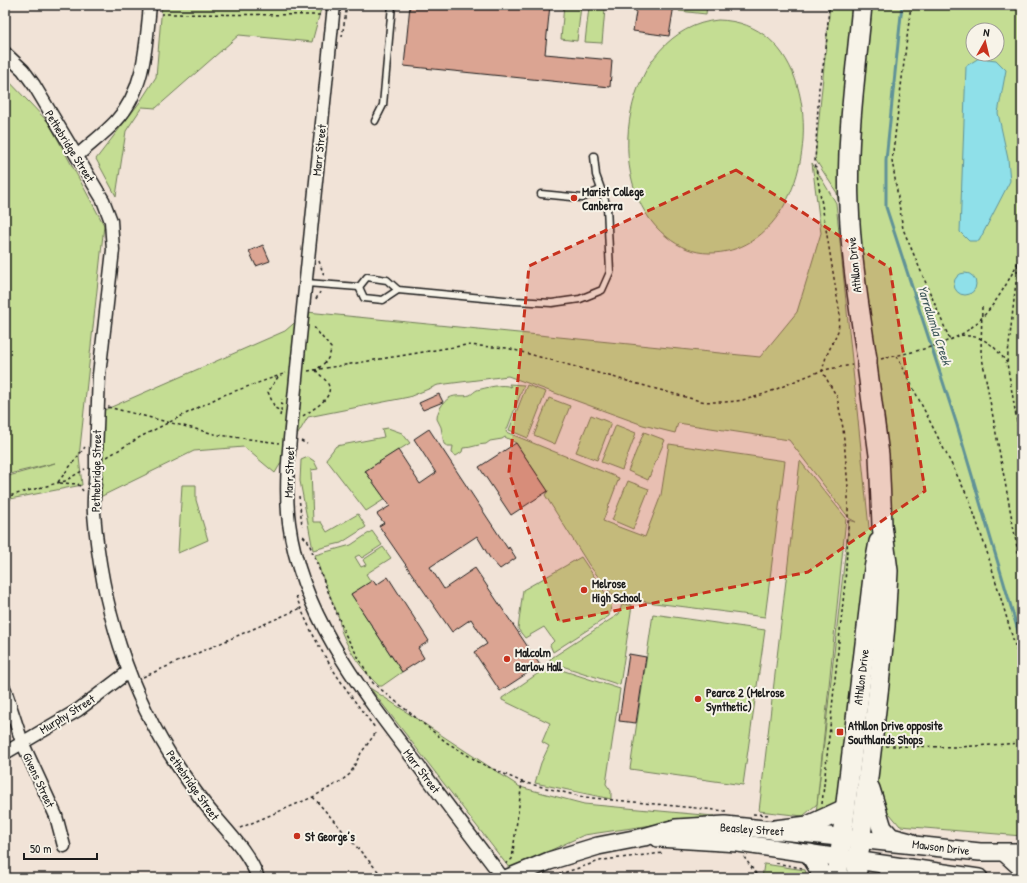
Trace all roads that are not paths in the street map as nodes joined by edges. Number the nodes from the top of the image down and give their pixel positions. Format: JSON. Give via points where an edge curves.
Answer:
{"nodes":[{"id":1,"x":392,"y":5,"type":"edge"},
{"id":2,"x":862,"y":5,"type":"edge"},
{"id":3,"x":149,"y":9,"type":"edge"},
{"id":4,"x":333,"y":10,"type":"edge"},
{"id":5,"x":5,"y":53,"type":"edge"},
{"id":6,"x":375,"y":121,"type":"dead end"},
{"id":7,"x":77,"y":156,"type":"junction"},
{"id":8,"x":594,"y":156,"type":"dead end"},
{"id":9,"x":600,"y":190,"type":"junction"},
{"id":10,"x":541,"y":194,"type":"dead end"},
{"id":11,"x":306,"y":283,"type":"junction"},
{"id":12,"x":359,"y":287,"type":"junction"},
{"id":13,"x":398,"y":290,"type":"junction"},
{"id":14,"x":882,"y":525,"type":"junction"},
{"id":15,"x":130,"y":677,"type":"junction"},
{"id":16,"x":5,"y":690,"type":"edge"},
{"id":17,"x":22,"y":742,"type":"junction"},
{"id":18,"x":5,"y":753,"type":"edge"},
{"id":19,"x":868,"y":782,"type":"junction"},
{"id":20,"x":845,"y":809,"type":"junction"},
{"id":21,"x":774,"y":823,"type":"junction"},
{"id":22,"x":644,"y":837,"type":"junction"},
{"id":23,"x":842,"y":837,"type":"junction"},
{"id":24,"x":861,"y":838,"type":"junction"},
{"id":25,"x":910,"y":843,"type":"junction"},
{"id":26,"x":64,"y":846,"type":"dead end"},
{"id":27,"x":1000,"y":852,"type":"junction"},
{"id":28,"x":1022,"y":852,"type":"edge"},
{"id":29,"x":839,"y":858,"type":"junction"},
{"id":30,"x":812,"y":867,"type":"edge"},
{"id":31,"x":857,"y":870,"type":"edge"},
{"id":32,"x":918,"y":870,"type":"junction"},
{"id":33,"x":1022,"y":872,"type":"edge"},
{"id":34,"x":500,"y":876,"type":"edge"},
{"id":35,"x":258,"y":878,"type":"edge"},
{"id":36,"x":837,"y":878,"type":"edge"},
{"id":37,"x":887,"y":878,"type":"edge"},
{"id":38,"x":979,"y":878,"type":"edge"}],
"edges":[{"from":1,"to":6,"type":"lane","via":[[382,105]]},
{"from":2,"to":14,"type":"main road","name":"Athllon Drive","via":[[849,167],[849,204],[852,249],[879,455]]},
{"from":3,"to":7,"type":"street","via":[[141,73],[132,98],[116,121]]},
{"from":4,"to":11,"type":"street","name":"Marr Street"},
{"from":5,"to":7,"type":"street","name":"Pethebridge Street","via":[[34,85]]},
{"from":7,"to":15,"type":"street","name":"Pethebridge Street","bridge":true,"via":[[103,200],[111,221],[112,250],[93,468],[94,511],[100,567]]},
{"from":8,"to":9,"type":"lane"},
{"from":9,"to":10,"type":"lane","via":[[582,198]]},
{"from":9,"to":13,"type":"lane","via":[[607,206],[610,272],[602,290],[580,299],[515,302]]},
{"from":11,"to":12,"type":"lane"},
{"from":11,"to":34,"type":"street","name":"Marr Street","bridge":true,"via":[[298,357],[288,399],[286,480],[296,555],[308,593],[327,637],[364,694]]},
{"from":12,"to":13,"type":"lane","via":[[367,278],[387,280]]},
{"from":12,"to":13,"type":"lane","via":[[364,298],[383,300]]},
{"from":14,"to":19,"type":"main road","name":"Athllon Drive","via":[[888,571]]},
{"from":14,"to":20,"type":"main road","name":"Athllon Drive","via":[[874,569]]},
{"from":15,"to":17,"type":"street","name":"Murphy Street"},
{"from":15,"to":35,"type":"street","name":"Pethebridge Street","via":[[151,721],[179,768],[253,865]]},
{"from":16,"to":17,"type":"street","name":"Givens Street"},
{"from":17,"to":18,"type":"street","name":"Murphy Street"},
{"from":17,"to":26,"type":"street","name":"Givens Street","via":[[56,816]]},
{"from":19,"to":24,"type":"main road","name":"Athllon Drive"},
{"from":19,"to":25,"type":"main road","via":[[882,828],[891,838]]},
{"from":20,"to":21,"type":"main road","via":[[808,826]]},
{"from":20,"to":23,"type":"main road","name":"Athllon Drive"},
{"from":21,"to":22,"type":"main road","name":"Beasley Street","via":[[676,828]]},
{"from":21,"to":23,"type":"main road","name":"Beasley Street"},
{"from":22,"to":30,"type":"main road","name":"Beasley Street","via":[[738,844]]},
{"from":22,"to":34,"type":"main road","name":"Beasley Street","via":[[598,846]]},
{"from":23,"to":24,"type":"main road","name":"Beasley Street"},
{"from":23,"to":29,"type":"main road","name":"Athllon Drive"},
{"from":24,"to":25,"type":"main road","name":"Mawson Drive"},
{"from":24,"to":31,"type":"main road","name":"Athllon Drive"},
{"from":25,"to":27,"type":"main road","name":"Mawson Drive"},
{"from":27,"to":28,"type":"main road","name":"Mawson Drive"},
{"from":27,"to":33,"type":"street"},
{"from":29,"to":30,"type":"main road","name":"Beasley Street"},
{"from":29,"to":31,"type":"main road","name":"Beasley Street"},
{"from":29,"to":36,"type":"main road","name":"Athllon Drive"},
{"from":31,"to":32,"type":"main road"},
{"from":32,"to":37,"type":"main road"},
{"from":32,"to":38,"type":"main road"}]}
